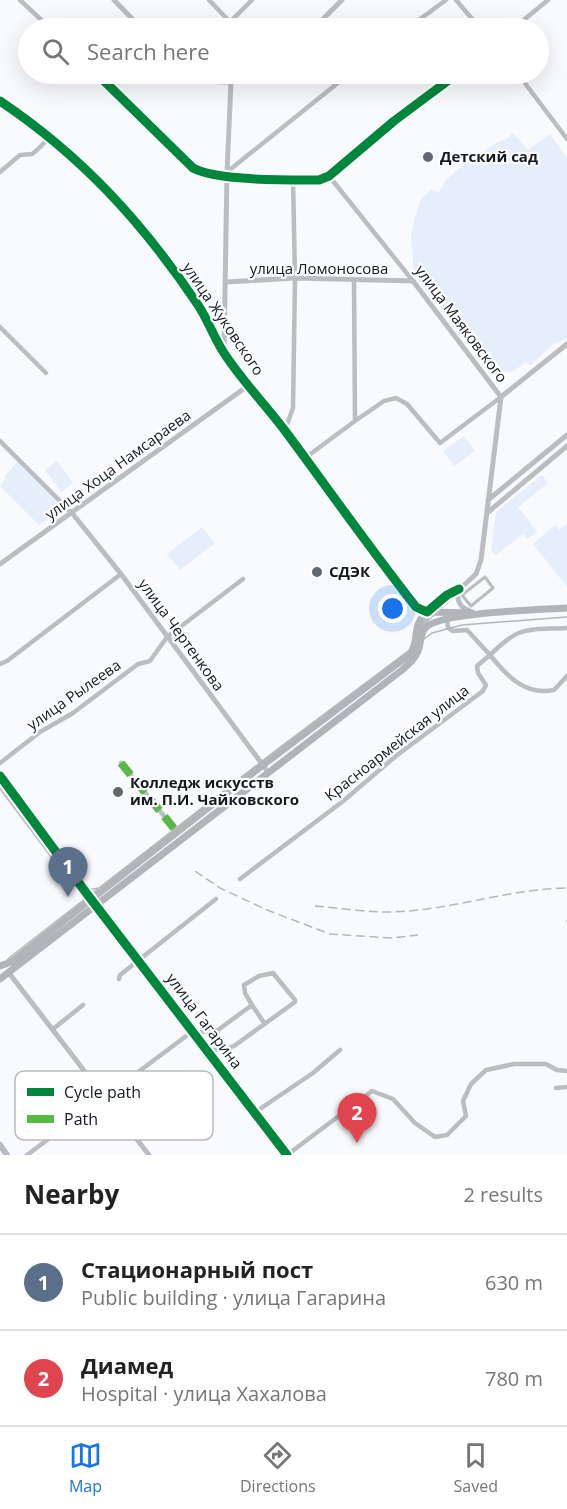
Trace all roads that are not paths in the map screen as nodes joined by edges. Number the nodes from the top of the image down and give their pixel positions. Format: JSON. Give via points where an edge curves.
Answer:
{"nodes":[{"id":1,"x":20,"y":0,"type":"edge"},
{"id":2,"x":114,"y":0,"type":"edge"},
{"id":3,"x":209,"y":0,"type":"edge"},
{"id":4,"x":252,"y":0,"type":"edge"},
{"id":5,"x":342,"y":0,"type":"edge"},
{"id":6,"x":446,"y":0,"type":"edge"},
{"id":7,"x":456,"y":0,"type":"edge"},
{"id":8,"x":548,"y":0,"type":"edge"},
{"id":9,"x":39,"y":18,"type":"edge"},
{"id":10,"x":131,"y":18,"type":"edge"},
{"id":11,"x":226,"y":18,"type":"edge"},
{"id":12,"x":234,"y":18,"type":"edge"},
{"id":13,"x":324,"y":18,"type":"edge"},
{"id":14,"x":422,"y":18,"type":"edge"},
{"id":15,"x":471,"y":18,"type":"edge"},
{"id":16,"x":526,"y":18,"type":"edge"},
{"id":17,"x":107,"y":84,"type":"edge"},
{"id":18,"x":231,"y":84,"type":"edge"},
{"id":19,"x":337,"y":84,"type":"edge"},
{"id":20,"x":444,"y":84,"type":"edge"},
{"id":21,"x":526,"y":84,"type":"edge"},
{"id":22,"x":0,"y":101,"type":"edge"},
{"id":23,"x":50,"y":137,"type":"junction"},
{"id":24,"x":567,"y":139,"type":"edge"},
{"id":25,"x":0,"y":172,"type":"edge"},
{"id":26,"x":227,"y":174,"type":"junction"},
{"id":27,"x":329,"y":176,"type":"junction"},
{"id":28,"x":293,"y":180,"type":"junction"},
{"id":29,"x":295,"y":278,"type":"junction"},
{"id":30,"x":354,"y":280,"type":"junction"},
{"id":31,"x":413,"y":281,"type":"junction"},
{"id":32,"x":226,"y":282,"type":"junction"},
{"id":33,"x":0,"y":327,"type":"edge"},
{"id":34,"x":567,"y":344,"type":"edge"},
{"id":35,"x":224,"y":353,"type":"junction"},
{"id":36,"x":46,"y":372,"type":"dead end"},
{"id":37,"x":249,"y":385,"type":"junction"},
{"id":38,"x":501,"y":397,"type":"junction"},
{"id":39,"x":355,"y":421,"type":"junction"},
{"id":40,"x":285,"y":430,"type":"junction"},
{"id":41,"x":567,"y":435,"type":"edge"},
{"id":42,"x":0,"y":441,"type":"edge"},
{"id":43,"x":567,"y":446,"type":"edge"},
{"id":44,"x":548,"y":451,"type":"junction"},
{"id":45,"x":305,"y":458,"type":"junction"},
{"id":46,"x":553,"y":458,"type":"junction"},
{"id":47,"x":514,"y":480,"type":"junction"},
{"id":48,"x":518,"y":486,"type":"junction"},
{"id":49,"x":488,"y":500,"type":"junction"},
{"id":50,"x":72,"y":513,"type":"junction"},
{"id":51,"x":487,"y":513,"type":"junction"},
{"id":52,"x":0,"y":564,"type":"edge"},
{"id":53,"x":121,"y":574,"type":"junction"},
{"id":54,"x":243,"y":579,"type":"dead end"},
{"id":55,"x":459,"y":589,"type":"junction"},
{"id":56,"x":462,"y":595,"type":"joint"},
{"id":57,"x":416,"y":607,"type":"junction"},
{"id":58,"x":567,"y":608,"type":"edge"},
{"id":59,"x":427,"y":612,"type":"junction"},
{"id":60,"x":435,"y":612,"type":"junction"},
{"id":61,"x":477,"y":614,"type":"junction"},
{"id":62,"x":447,"y":619,"type":"junction"},
{"id":63,"x":417,"y":625,"type":"junction"},
{"id":64,"x":567,"y":628,"type":"edge"},
{"id":65,"x":421,"y":636,"type":"junction"},
{"id":66,"x":167,"y":637,"type":"junction"},
{"id":67,"x":490,"y":655,"type":"junction"},
{"id":68,"x":0,"y":664,"type":"edge"},
{"id":69,"x":567,"y":676,"type":"edge"},
{"id":70,"x":0,"y":762,"type":"edge"},
{"id":71,"x":121,"y":763,"type":"dead end"},
{"id":72,"x":266,"y":768,"type":"junction"},
{"id":73,"x":0,"y":776,"type":"edge"},
{"id":74,"x":0,"y":786,"type":"edge"},
{"id":75,"x":177,"y":832,"type":"junction"},
{"id":76,"x":240,"y":879,"type":"dead end"},
{"id":77,"x":216,"y":898,"type":"dead end"},
{"id":78,"x":92,"y":900,"type":"junction"},
{"id":79,"x":139,"y":960,"type":"junction"},
{"id":80,"x":11,"y":962,"type":"junction"},
{"id":81,"x":0,"y":966,"type":"edge"},
{"id":82,"x":9,"y":973,"type":"junction"},
{"id":83,"x":119,"y":979,"type":"dead end"},
{"id":84,"x":0,"y":980,"type":"edge"},
{"id":85,"x":83,"y":1005,"type":"dead end"},
{"id":86,"x":252,"y":1005,"type":"junction"},
{"id":87,"x":265,"y":1024,"type":"junction"},
{"id":88,"x":53,"y":1029,"type":"junction"},
{"id":89,"x":218,"y":1030,"type":"junction"},
{"id":90,"x":193,"y":1032,"type":"junction"},
{"id":91,"x":223,"y":1049,"type":"junction"},
{"id":92,"x":207,"y":1050,"type":"junction"},
{"id":93,"x":340,"y":1050,"type":"dead end"},
{"id":94,"x":85,"y":1071,"type":"edge"},
{"id":95,"x":142,"y":1071,"type":"edge"},
{"id":96,"x":567,"y":1071,"type":"edge"},
{"id":97,"x":567,"y":1087,"type":"edge"},
{"id":98,"x":556,"y":1088,"type":"dead end"},
{"id":99,"x":254,"y":1113,"type":"junction"},
{"id":100,"x":48,"y":1140,"type":"edge"},
{"id":101,"x":138,"y":1140,"type":"edge"},
{"id":102,"x":0,"y":1145,"type":"edge"},
{"id":103,"x":7,"y":1155,"type":"edge"},
{"id":104,"x":27,"y":1155,"type":"edge"},
{"id":105,"x":149,"y":1155,"type":"edge"},
{"id":106,"x":287,"y":1155,"type":"edge"}],
"edges":[{"from":1,"to":9,"type":"street"},
{"from":2,"to":10,"type":"street"},
{"from":3,"to":11,"type":"street"},
{"from":4,"to":12,"type":"street"},
{"from":5,"to":13,"type":"street"},
{"from":6,"to":14,"type":"street"},
{"from":7,"to":15,"type":"street"},
{"from":8,"to":16,"type":"street"},
{"from":17,"to":26,"type":"street","via":[[193,168]]},
{"from":18,"to":26,"type":"street"},
{"from":19,"to":26,"type":"street"},
{"from":20,"to":27,"type":"street"},
{"from":21,"to":24,"type":"street"},
{"from":22,"to":23,"type":"street","name":"улица Жуковского"},
{"from":23,"to":25,"type":"street","via":[[32,154],[20,154]]},
{"from":23,"to":35,"type":"street","name":"улица Жуковского","via":[[109,190],[152,241],[199,307]]},
{"from":26,"to":28,"type":"street"},
{"from":26,"to":32,"type":"street"},
{"from":27,"to":28,"type":"street"},
{"from":27,"to":31,"type":"street","name":"улица Маяковского"},
{"from":28,"to":29,"type":"street"},
{"from":29,"to":30,"type":"street","name":"улица Ломоносова"},
{"from":29,"to":32,"type":"street","name":"улица Ломоносова"},
{"from":29,"to":40,"type":"street","via":[[292,408]]},
{"from":30,"to":31,"type":"street","name":"улица Ломоносова"},
{"from":30,"to":39,"type":"street"},
{"from":31,"to":38,"type":"street","name":"улица Маяковского"},
{"from":32,"to":35,"type":"street"},
{"from":33,"to":36,"type":"street"},
{"from":34,"to":38,"type":"street"},
{"from":35,"to":37,"type":"street","name":"улица Жуковского"},
{"from":37,"to":40,"type":"street","name":"улица Жуковского"},
{"from":37,"to":50,"type":"street","name":"улица Хоца Намсараева"},
{"from":38,"to":39,"type":"street","name":"улица Маяковского","via":[[440,443],[407,404],[396,398],[384,401]]},
{"from":38,"to":49,"type":"street"},
{"from":39,"to":45,"type":"street"},
{"from":40,"to":45,"type":"street","name":"улица Жуковского"},
{"from":41,"to":44,"type":"street"},
{"from":42,"to":50,"type":"street"},
{"from":43,"to":46,"type":"street"},
{"from":44,"to":46,"type":"street"},
{"from":44,"to":47,"type":"street"},
{"from":45,"to":57,"type":"street","name":"улица Жуковского"},
{"from":46,"to":48,"type":"street"},
{"from":47,"to":48,"type":"street"},
{"from":47,"to":49,"type":"street"},
{"from":48,"to":51,"type":"street"},
{"from":49,"to":51,"type":"street"},
{"from":50,"to":52,"type":"street","name":"улица Хоца Намсараева"},
{"from":50,"to":53,"type":"street","name":"улица Чертенкова"},
{"from":51,"to":55,"type":"street","via":[[477,571]]},
{"from":53,"to":66,"type":"street","name":"улица Чертенкова"},
{"from":53,"to":68,"type":"street"},
{"from":54,"to":66,"type":"street","name":"улица Рылеева"},
{"from":55,"to":59,"type":"street"},
{"from":55,"to":60,"type":"street"},
{"from":55,"to":61,"type":"street","via":[[460,604]]},
{"from":56,"to":56,"type":"street","via":[[485,577],[493,588],[471,606]]},
{"from":57,"to":59,"type":"street"},
{"from":57,"to":63,"type":"street"},
{"from":58,"to":61,"type":"main road"},
{"from":59,"to":60,"type":"main road"},
{"from":59,"to":63,"type":"main road"},
{"from":60,"to":61,"type":"main road"},
{"from":60,"to":65,"type":"street","via":[[423,622]]},
{"from":61,"to":62,"type":"main road"},
{"from":62,"to":65,"type":"main road","via":[[427,627]]},
{"from":62,"to":67,"type":"street","via":[[453,631],[467,630]]},
{"from":63,"to":72,"type":"main road","via":[[409,655]]},
{"from":64,"to":67,"type":"street","via":[[522,630]]},
{"from":65,"to":72,"type":"main road","via":[[421,645],[412,661]]},
{"from":66,"to":70,"type":"street","name":"улица Рылеева","via":[[150,661],[138,664]]},
{"from":66,"to":72,"type":"street","name":"улица Чертенкова"},
{"from":67,"to":69,"type":"street","via":[[525,688],[553,690]]},
{"from":67,"to":76,"type":"street","name":"Красноармейская улица","via":[[477,666],[486,685],[483,692]]},
{"from":71,"to":75,"type":"street"},
{"from":72,"to":75,"type":"main road"},
{"from":72,"to":78,"type":"main road"},
{"from":73,"to":78,"type":"street"},
{"from":74,"to":78,"type":"street","name":"улица Гагарина","via":[[69,878]]},
{"from":75,"to":78,"type":"main road"},
{"from":77,"to":79,"type":"street"},
{"from":78,"to":79,"type":"street","name":"улица Гагарина"},
{"from":78,"to":80,"type":"main road"},
{"from":78,"to":82,"type":"main road"},
{"from":79,"to":83,"type":"street"},
{"from":79,"to":90,"type":"street","name":"улица Гагарина"},
{"from":80,"to":81,"type":"main road"},
{"from":80,"to":82,"type":"street"},
{"from":82,"to":84,"type":"main road"},
{"from":82,"to":88,"type":"street"},
{"from":85,"to":88,"type":"street"},
{"from":86,"to":87,"type":"street"},
{"from":86,"to":87,"type":"street","via":[[244,986],[273,973],[295,1001]]},
{"from":86,"to":89,"type":"street"},
{"from":87,"to":91,"type":"street","via":[[234,1046]]},
{"from":88,"to":94,"type":"street"},
{"from":89,"to":90,"type":"street"},
{"from":89,"to":91,"type":"street","via":[[217,1039]]},
{"from":90,"to":92,"type":"street","name":"улица Гагарина"},
{"from":90,"to":95,"type":"street"},
{"from":91,"to":92,"type":"street"},
{"from":92,"to":99,"type":"street","name":"улица Гагарина"},
{"from":93,"to":99,"type":"street"},
{"from":96,"to":106,"type":"street","via":[[546,1064],[514,1064],[486,1070],[471,1084],[463,1101],[466,1116],[447,1135],[435,1137],[393,1099],[372,1091]]},
{"from":97,"to":98,"type":"street"},
{"from":99,"to":106,"type":"street","name":"улица Гагарина"},
{"from":100,"to":104,"type":"street"},
{"from":101,"to":105,"type":"street"},
{"from":102,"to":103,"type":"main road"}]}
